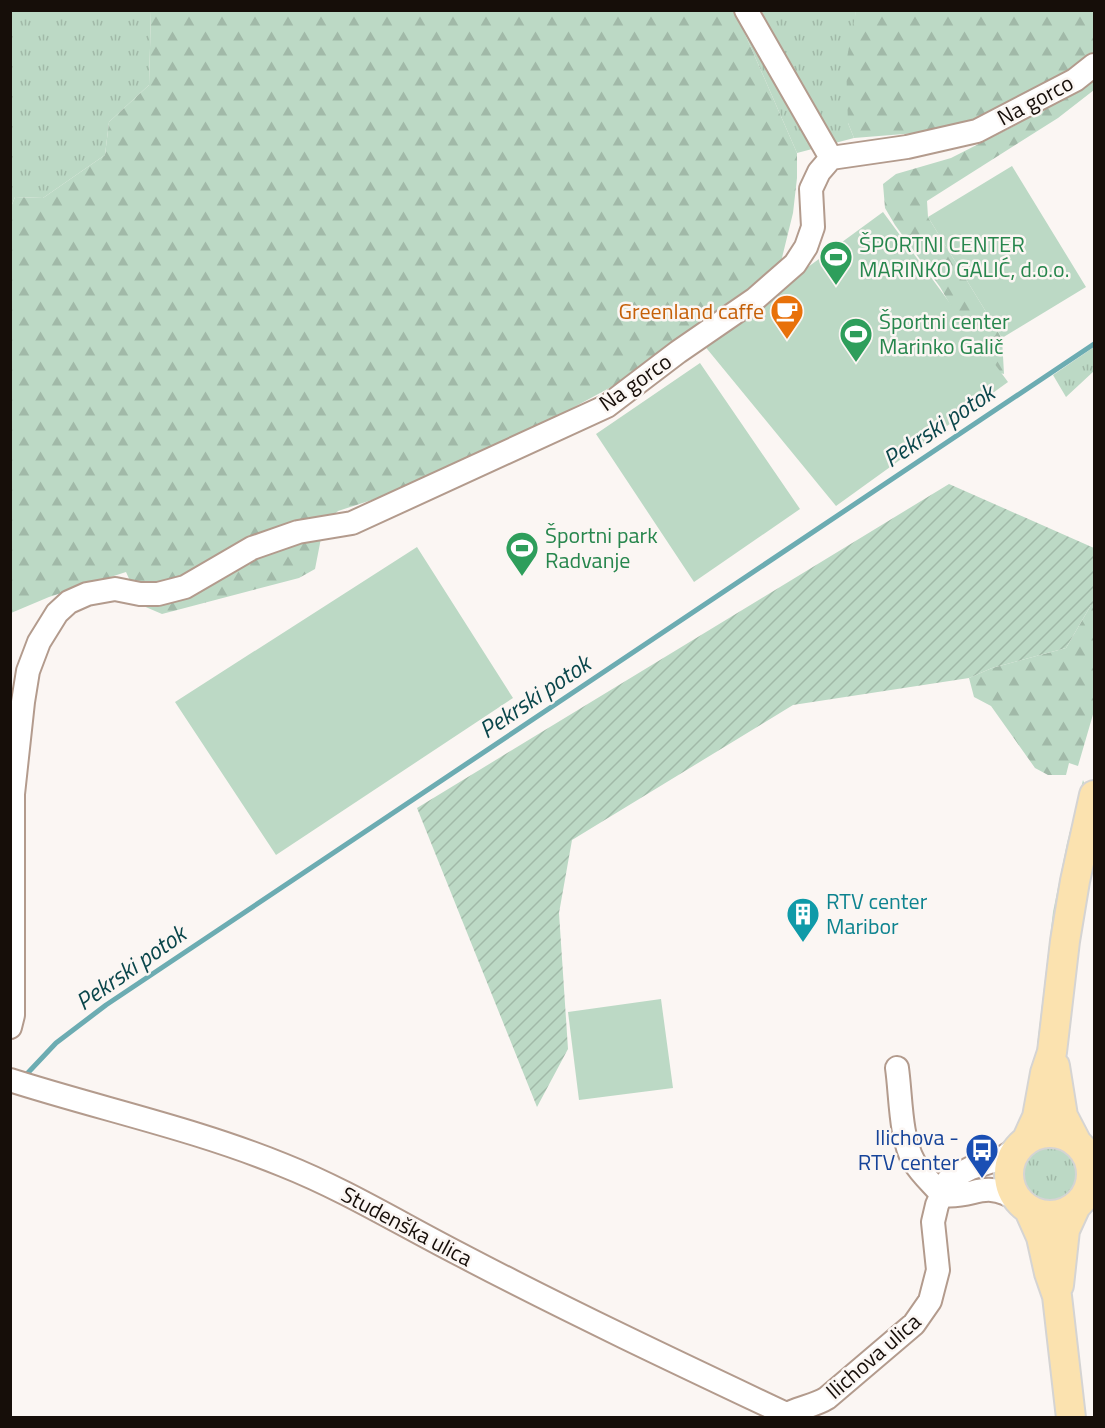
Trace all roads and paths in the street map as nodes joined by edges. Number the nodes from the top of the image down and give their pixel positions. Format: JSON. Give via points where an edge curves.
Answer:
{"nodes":[{"id":1,"x":746,"y":10,"type":"edge"},
{"id":2,"x":1095,"y":65,"type":"edge"},
{"id":3,"x":831,"y":158,"type":"junction"},
{"id":4,"x":1095,"y":795,"type":"edge"},
{"id":5,"x":10,"y":1027,"type":"edge"},
{"id":6,"x":1052,"y":1052,"type":"junction"},
{"id":7,"x":897,"y":1068,"type":"dead end"},
{"id":8,"x":10,"y":1080,"type":"edge"},
{"id":9,"x":1022,"y":1144,"type":"junction"},
{"id":10,"x":1086,"y":1151,"type":"edge"},
{"id":11,"x":942,"y":1195,"type":"junction"},
{"id":12,"x":1085,"y":1198,"type":"edge"},
{"id":13,"x":1024,"y":1205,"type":"junction"},
{"id":14,"x":1057,"y":1296,"type":"junction"},
{"id":15,"x":820,"y":1411,"type":"edge"},
{"id":16,"x":784,"y":1416,"type":"edge"},
{"id":17,"x":1071,"y":1418,"type":"edge"}],
"edges":[{"from":1,"to":3,"type":"street"},
{"from":2,"to":3,"type":"street","name":"Na gorco","via":[[1075,80],[977,131],[907,147]]},
{"from":3,"to":5,"type":"street","name":"Na gorco","via":[[810,189],[813,227],[795,264],[755,299],[607,406],[352,522],[298,532],[252,548],[185,587],[158,594],[115,589],[87,594],[57,613],[46,627],[28,671],[13,794]]},
{"from":4,"to":6,"type":"main road","via":[[1068,921]]},
{"from":6,"to":9,"type":"main road","via":[[1037,1117]]},
{"from":6,"to":10,"type":"main road","via":[[1063,1116]]},
{"from":7,"to":11,"type":"street","via":[[910,1155]]},
{"from":8,"to":16,"type":"street","name":"Studenška ulica","via":[[194,1133],[304,1174]]},
{"from":9,"to":10,"type":"main road","via":[[1040,1134],[1054,1133]]},
{"from":9,"to":11,"type":"street","via":[[1002,1158],[948,1180]]},
{"from":9,"to":13,"type":"main road","via":[[1011,1160],[1009,1174],[1011,1187]]},
{"from":10,"to":12,"type":"main road","via":[[1092,1175]]},
{"from":11,"to":13,"type":"street","via":[[958,1197],[969,1191],[992,1189]]},
{"from":11,"to":15,"type":"street","name":"Ilichova ulica","via":[[933,1222],[938,1270],[927,1308]]},
{"from":12,"to":13,"type":"main road","via":[[1053,1215]]},
{"from":12,"to":14,"type":"main road","via":[[1065,1230]]},
{"from":13,"to":14,"type":"main road","via":[[1041,1237]]},
{"from":14,"to":17,"type":"main road"},
{"from":15,"to":16,"type":"street","name":"Ilichova ulica"}]}
